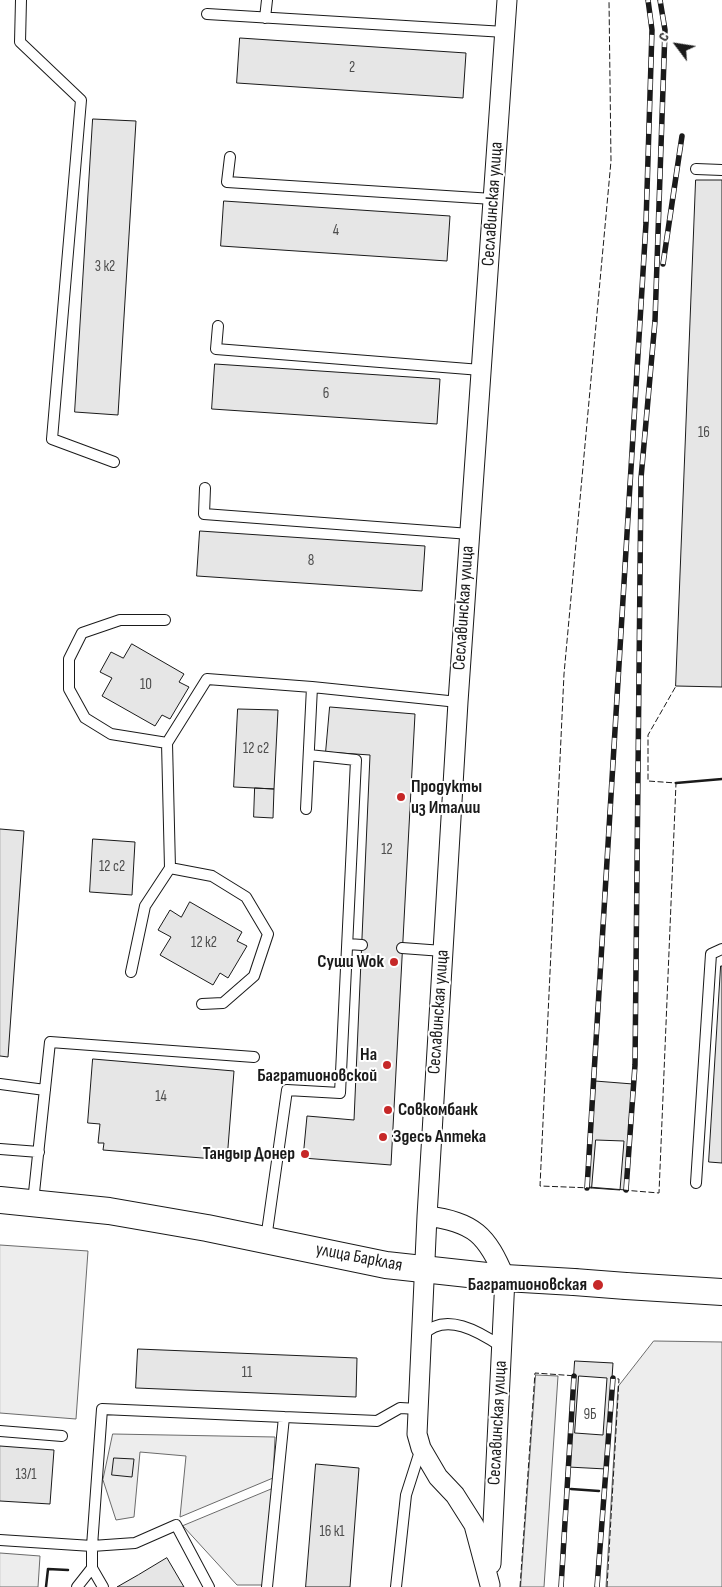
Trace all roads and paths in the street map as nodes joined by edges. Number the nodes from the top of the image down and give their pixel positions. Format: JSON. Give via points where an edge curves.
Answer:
{"nodes":[{"id":1,"x":21,"y":0,"type":"edge"},
{"id":2,"x":267,"y":0,"type":"edge"},
{"id":3,"x":508,"y":0,"type":"edge"},
{"id":4,"x":207,"y":14,"type":"dead end"},
{"id":5,"x":265,"y":18,"type":"junction"},
{"id":6,"x":505,"y":32,"type":"junction"},
{"id":7,"x":230,"y":157,"type":"dead end"},
{"id":8,"x":696,"y":169,"type":"dead end"},
{"id":9,"x":722,"y":170,"type":"edge"},
{"id":10,"x":493,"y":199,"type":"junction"},
{"id":11,"x":218,"y":326,"type":"dead end"},
{"id":12,"x":481,"y":370,"type":"junction"},
{"id":13,"x":114,"y":462,"type":"dead end"},
{"id":14,"x":205,"y":488,"type":"dead end"},
{"id":15,"x":470,"y":534,"type":"junction"},
{"id":16,"x":164,"y":620,"type":"dead end"},
{"id":17,"x":312,"y":686,"type":"junction"},
{"id":18,"x":458,"y":702,"type":"junction"},
{"id":19,"x":167,"y":743,"type":"junction"},
{"id":20,"x":309,"y":755,"type":"junction"},
{"id":21,"x":306,"y":809,"type":"dead end"},
{"id":22,"x":170,"y":868,"type":"junction"},
{"id":23,"x":348,"y":944,"type":"junction"},
{"id":24,"x":362,"y":945,"type":"dead end"},
{"id":25,"x":402,"y":948,"type":"dead end"},
{"id":26,"x":722,"y":949,"type":"edge"},
{"id":27,"x":443,"y":951,"type":"junction"},
{"id":28,"x":131,"y":972,"type":"dead end"},
{"id":29,"x":202,"y":1004,"type":"dead end"},
{"id":30,"x":254,"y":1057,"type":"dead end"},
{"id":31,"x":0,"y":1084,"type":"edge"},
{"id":32,"x":45,"y":1090,"type":"junction"},
{"id":33,"x":0,"y":1149,"type":"edge"},
{"id":34,"x":39,"y":1152,"type":"junction"},
{"id":35,"x":696,"y":1182,"type":"dead end"},
{"id":36,"x":0,"y":1200,"type":"edge"},
{"id":37,"x":33,"y":1202,"type":"junction"},
{"id":38,"x":427,"y":1216,"type":"junction"},
{"id":39,"x":266,"y":1239,"type":"junction"},
{"id":40,"x":424,"y":1270,"type":"junction"},
{"id":41,"x":505,"y":1278,"type":"junction"},
{"id":42,"x":722,"y":1292,"type":"edge"},
{"id":43,"x":422,"y":1336,"type":"junction"},
{"id":44,"x":502,"y":1347,"type":"junction"},
{"id":45,"x":418,"y":1409,"type":"junction"},
{"id":46,"x":284,"y":1418,"type":"junction"},
{"id":47,"x":0,"y":1431,"type":"edge"},
{"id":48,"x":62,"y":1436,"type":"dead end"},
{"id":49,"x":422,"y":1448,"type":"junction"},
{"id":50,"x":0,"y":1540,"type":"edge"},
{"id":51,"x":92,"y":1546,"type":"junction"},
{"id":52,"x":92,"y":1568,"type":"junction"},
{"id":53,"x":490,"y":1586,"type":"edge"},
{"id":54,"x":77,"y":1587,"type":"edge"},
{"id":55,"x":103,"y":1587,"type":"edge"},
{"id":56,"x":209,"y":1587,"type":"edge"},
{"id":57,"x":267,"y":1587,"type":"edge"},
{"id":58,"x":396,"y":1587,"type":"edge"}],
"edges":[{"from":1,"to":13,"type":"lane","via":[[20,42],[81,100],[52,439]]},
{"from":2,"to":5,"type":"lane"},
{"from":3,"to":6,"type":"street","name":"Сеславинская улица"},
{"from":4,"to":5,"type":"lane"},
{"from":5,"to":6,"type":"lane"},
{"from":6,"to":10,"type":"street","name":"Сеславинская улица"},
{"from":7,"to":10,"type":"lane","via":[[227,182]]},
{"from":8,"to":9,"type":"lane"},
{"from":10,"to":12,"type":"street","name":"Сеславинская улица"},
{"from":11,"to":12,"type":"lane","via":[[216,349]]},
{"from":12,"to":15,"type":"street","name":"Сеславинская улица"},
{"from":14,"to":15,"type":"lane","via":[[204,514]]},
{"from":15,"to":18,"type":"street","name":"Сеславинская улица"},
{"from":16,"to":19,"type":"lane","via":[[120,620],[82,633],[69,659],[69,689],[85,718],[111,734]]},
{"from":17,"to":18,"type":"lane"},
{"from":17,"to":19,"type":"lane","via":[[207,680]]},
{"from":17,"to":20,"type":"lane"},
{"from":18,"to":27,"type":"street","name":"Сеславинская улица"},
{"from":19,"to":22,"type":"lane"},
{"from":20,"to":21,"type":"lane"},
{"from":20,"to":23,"type":"lane","via":[[356,760]]},
{"from":22,"to":28,"type":"lane","via":[[145,906]]},
{"from":22,"to":29,"type":"lane","via":[[212,876],[246,897],[268,934],[254,976],[223,1003]]},
{"from":23,"to":24,"type":"lane"},
{"from":23,"to":39,"type":"lane","via":[[340,1093],[287,1090]]},
{"from":25,"to":27,"type":"lane"},
{"from":26,"to":35,"type":"lane","via":[[711,954]]},
{"from":27,"to":38,"type":"street","name":"Сеславинская улица"},
{"from":30,"to":32,"type":"lane","via":[[50,1042]]},
{"from":31,"to":32,"type":"lane"},
{"from":32,"to":34,"type":"lane"},
{"from":33,"to":34,"type":"lane"},
{"from":34,"to":37,"type":"lane"},
{"from":36,"to":37,"type":"main road","name":"улица Барклая"},
{"from":37,"to":39,"type":"main road","name":"улица Барклая","via":[[108,1211]]},
{"from":38,"to":40,"type":"street","name":"Сеславинская улица"},
{"from":38,"to":41,"type":"street","name":"Сеславинская улица","via":[[463,1223],[481,1235],[495,1254]]},
{"from":39,"to":40,"type":"main road","name":"улица Барклая"},
{"from":40,"to":41,"type":"main road","name":"улица Барклая"},
{"from":40,"to":43,"type":"street","name":"Сеславинская улица"},
{"from":41,"to":42,"type":"main road","name":"улица Барклая","bridge":true},
{"from":41,"to":44,"type":"street","name":"Сеславинская улица"},
{"from":43,"to":44,"type":"lane","via":[[439,1323],[466,1327]]},
{"from":43,"to":45,"type":"street","name":"Сеславинская улица"},
{"from":44,"to":53,"type":"street","name":"Сеславинская улица"},
{"from":45,"to":46,"type":"lane","via":[[400,1408],[377,1421]]},
{"from":45,"to":49,"type":"street","name":"Сеславинская улица","via":[[417,1434]]},
{"from":46,"to":51,"type":"lane","via":[[102,1409]]},
{"from":46,"to":57,"type":"lane"},
{"from":47,"to":48,"type":"lane"},
{"from":49,"to":53,"type":"street","name":"Сеславинская улица","via":[[438,1477],[455,1495],[474,1525]]},
{"from":49,"to":58,"type":"lane","via":[[406,1495]]},
{"from":50,"to":51,"type":"lane"},
{"from":51,"to":52,"type":"lane"},
{"from":51,"to":56,"type":"lane","via":[[135,1543],[176,1525]]},
{"from":52,"to":54,"type":"lane"},
{"from":52,"to":55,"type":"lane"}]}
